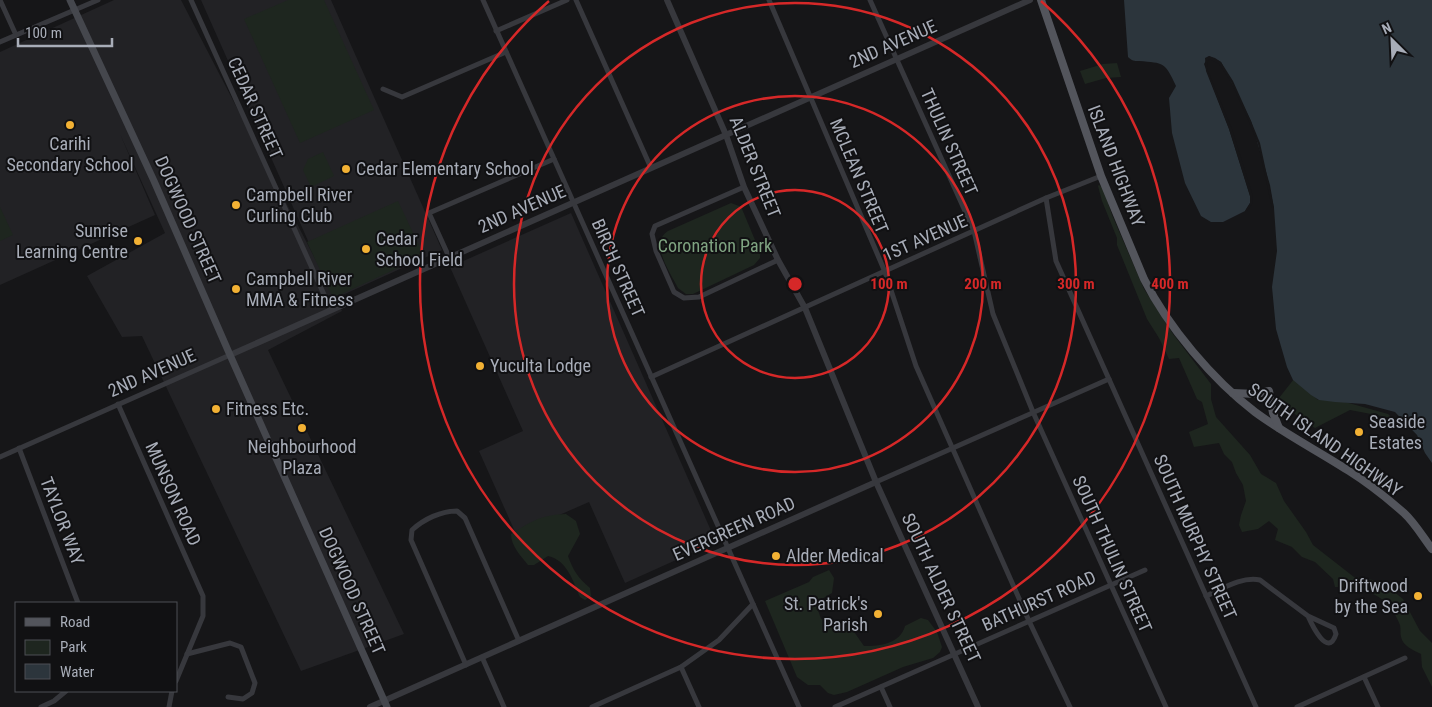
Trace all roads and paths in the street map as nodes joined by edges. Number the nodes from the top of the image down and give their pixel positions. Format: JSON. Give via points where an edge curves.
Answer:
{"nodes":[{"id":1,"x":0,"y":0,"type":"edge"},
{"id":2,"x":70,"y":0,"type":"edge"},
{"id":3,"x":98,"y":0,"type":"edge"},
{"id":4,"x":191,"y":0,"type":"edge"},
{"id":5,"x":483,"y":0,"type":"edge"},
{"id":6,"x":567,"y":0,"type":"edge"},
{"id":7,"x":576,"y":0,"type":"edge"},
{"id":8,"x":667,"y":0,"type":"edge"},
{"id":9,"x":769,"y":0,"type":"edge"},
{"id":10,"x":870,"y":0,"type":"edge"},
{"id":11,"x":1030,"y":0,"type":"edge"},
{"id":12,"x":1041,"y":0,"type":"edge"},
{"id":13,"x":76,"y":10,"type":"junction"},
{"id":14,"x":496,"y":31,"type":"junction"},
{"id":15,"x":16,"y":35,"type":"junction"},
{"id":16,"x":0,"y":42,"type":"edge"},
{"id":17,"x":506,"y":52,"type":"junction"},
{"id":18,"x":896,"y":59,"type":"junction"},
{"id":19,"x":383,"y":89,"type":"dead end"},
{"id":20,"x":810,"y":97,"type":"junction"},
{"id":21,"x":726,"y":135,"type":"junction"},
{"id":22,"x":554,"y":158,"type":"junction"},
{"id":23,"x":651,"y":168,"type":"junction"},
{"id":24,"x":1101,"y":176,"type":"junction"},
{"id":25,"x":744,"y":187,"type":"junction"},
{"id":26,"x":1046,"y":198,"type":"junction"},
{"id":27,"x":573,"y":202,"type":"junction"},
{"id":28,"x":974,"y":232,"type":"junction"},
{"id":29,"x":449,"y":257,"type":"junction"},
{"id":30,"x":778,"y":260,"type":"junction"},
{"id":31,"x":885,"y":272,"type":"junction"},
{"id":32,"x":805,"y":308,"type":"junction"},
{"id":33,"x":331,"y":310,"type":"junction"},
{"id":34,"x":1180,"y":335,"type":"joint"},
{"id":35,"x":230,"y":355,"type":"junction"},
{"id":36,"x":652,"y":377,"type":"junction"},
{"id":37,"x":1109,"y":379,"type":"junction"},
{"id":38,"x":1232,"y":393,"type":"junction"},
{"id":39,"x":118,"y":404,"type":"junction"},
{"id":40,"x":1033,"y":412,"type":"junction"},
{"id":41,"x":1279,"y":428,"type":"junction"},
{"id":42,"x":19,"y":448,"type":"junction"},
{"id":43,"x":951,"y":449,"type":"junction"},
{"id":44,"x":0,"y":457,"type":"edge"},
{"id":45,"x":876,"y":482,"type":"junction"},
{"id":46,"x":728,"y":548,"type":"junction"},
{"id":47,"x":1432,"y":549,"type":"edge"},
{"id":48,"x":1144,"y":570,"type":"dead end"},
{"id":49,"x":1110,"y":585,"type":"junction"},
{"id":50,"x":1206,"y":596,"type":"junction"},
{"id":51,"x":78,"y":602,"type":"edge"},
{"id":52,"x":753,"y":604,"type":"junction"},
{"id":53,"x":1308,"y":616,"type":"junction"},
{"id":54,"x":1029,"y":621,"type":"junction"},
{"id":55,"x":519,"y":641,"type":"junction"},
{"id":56,"x":187,"y":654,"type":"junction"},
{"id":57,"x":954,"y":654,"type":"junction"},
{"id":58,"x":482,"y":658,"type":"junction"},
{"id":59,"x":1406,"y":658,"type":"dead end"},
{"id":60,"x":466,"y":664,"type":"junction"},
{"id":61,"x":681,"y":667,"type":"junction"},
{"id":62,"x":178,"y":676,"type":"edge"},
{"id":63,"x":1364,"y":677,"type":"junction"},
{"id":64,"x":881,"y":687,"type":"junction"},
{"id":65,"x":65,"y":692,"type":"edge"},
{"id":66,"x":172,"y":692,"type":"edge"},
{"id":67,"x":228,"y":697,"type":"dead end"},
{"id":68,"x":386,"y":704,"type":"edge"},
{"id":69,"x":42,"y":707,"type":"edge"},
{"id":70,"x":169,"y":707,"type":"edge"},
{"id":71,"x":370,"y":707,"type":"edge"},
{"id":72,"x":504,"y":707,"type":"edge"},
{"id":73,"x":592,"y":707,"type":"edge"},
{"id":74,"x":699,"y":707,"type":"edge"},
{"id":75,"x":799,"y":707,"type":"edge"},
{"id":76,"x":835,"y":707,"type":"edge"},
{"id":77,"x":890,"y":707,"type":"edge"},
{"id":78,"x":978,"y":707,"type":"edge"},
{"id":79,"x":1070,"y":707,"type":"edge"},
{"id":80,"x":1166,"y":707,"type":"edge"},
{"id":81,"x":1256,"y":707,"type":"edge"},
{"id":82,"x":1297,"y":707,"type":"edge"},
{"id":83,"x":1378,"y":707,"type":"edge"}],
"edges":[{"from":1,"to":15,"type":"street"},
{"from":2,"to":13,"type":"main road","name":"DOGWOOD STREET"},
{"from":3,"to":13,"type":"street"},
{"from":4,"to":33,"type":"street","name":"CEDAR STREET"},
{"from":5,"to":14,"type":"street","name":"BIRCH STREET"},
{"from":6,"to":14,"type":"street"},
{"from":7,"to":23,"type":"street"},
{"from":8,"to":21,"type":"street","name":"ALDER STREET"},
{"from":9,"to":20,"type":"street","name":"MCLEAN STREET"},
{"from":10,"to":18,"type":"street","name":"THULIN STREET"},
{"from":11,"to":18,"type":"street","name":"2ND AVENUE"},
{"from":12,"to":24,"type":"main road","name":"ISLAND HIGHWAY"},
{"from":13,"to":15,"type":"street"},
{"from":13,"to":35,"type":"main road","name":"DOGWOOD STREET"},
{"from":14,"to":17,"type":"street","name":"BIRCH STREET"},
{"from":15,"to":16,"type":"street"},
{"from":17,"to":19,"type":"street","via":[[402,97]]},
{"from":17,"to":22,"type":"street","name":"BIRCH STREET"},
{"from":18,"to":20,"type":"street","name":"2ND AVENUE"},
{"from":18,"to":28,"type":"street","name":"THULIN STREET"},
{"from":20,"to":21,"type":"street","name":"2ND AVENUE"},
{"from":20,"to":31,"type":"street","name":"MCLEAN STREET"},
{"from":21,"to":23,"type":"street","name":"2ND AVENUE"},
{"from":21,"to":25,"type":"street","name":"ALDER STREET"},
{"from":22,"to":27,"type":"street","name":"BIRCH STREET"},
{"from":22,"to":29,"type":"street","via":[[429,213]]},
{"from":23,"to":27,"type":"street","name":"2ND AVENUE"},
{"from":24,"to":26,"type":"street","name":"1ST AVENUE"},
{"from":24,"to":34,"type":"main road","name":"ISLAND HIGHWAY","via":[[1147,286]]},
{"from":25,"to":30,"type":"street","name":"ALDER STREET"},
{"from":25,"to":30,"type":"street","via":[[655,226],[652,234],[656,251],[674,292],[684,298],[699,297]]},
{"from":26,"to":28,"type":"street","name":"1ST AVENUE"},
{"from":26,"to":37,"type":"street","name":"SOUTH MURPHY STREET","via":[[1056,261]]},
{"from":27,"to":29,"type":"street","name":"2ND AVENUE"},
{"from":27,"to":36,"type":"street","name":"BIRCH STREET"},
{"from":28,"to":31,"type":"street","name":"1ST AVENUE"},
{"from":28,"to":40,"type":"street","name":"THULIN STREET","via":[[993,314]]},
{"from":29,"to":33,"type":"street","name":"2ND AVENUE"},
{"from":30,"to":32,"type":"street","name":"ALDER STREET"},
{"from":31,"to":32,"type":"street","name":"1ST AVENUE"},
{"from":31,"to":43,"type":"street","name":"MCLEAN STREET","via":[[916,366]]},
{"from":32,"to":36,"type":"street","name":"1ST AVENUE"},
{"from":32,"to":45,"type":"street","name":"ALDER STREET"},
{"from":33,"to":35,"type":"street","name":"2ND AVENUE"},
{"from":34,"to":38,"type":"main road","name":"SOUTH ISLAND HIGHWAY"},
{"from":35,"to":39,"type":"street","name":"2ND AVENUE"},
{"from":35,"to":68,"type":"main road","name":"DOGWOOD STREET"},
{"from":36,"to":46,"type":"street","name":"BIRCH STREET"},
{"from":37,"to":40,"type":"street","name":"EVERGREEN ROAD"},
{"from":37,"to":50,"type":"street","name":"SOUTH MURPHY STREET"},
{"from":38,"to":41,"type":"main road","name":"SOUTH ISLAND HIGHWAY"},
{"from":38,"to":41,"type":"main road","via":[[1269,391]]},
{"from":39,"to":42,"type":"street","name":"2ND AVENUE"},
{"from":39,"to":56,"type":"street","name":"MUNSON ROAD","via":[[203,596],[203,616]]},
{"from":40,"to":43,"type":"street","name":"EVERGREEN ROAD"},
{"from":40,"to":49,"type":"street","name":"SOUTH THULIN STREET"},
{"from":41,"to":47,"type":"main road","name":"SOUTH ISLAND HIGHWAY","via":[[1351,472],[1405,514]]},
{"from":42,"to":44,"type":"street","name":"2ND AVENUE"},
{"from":42,"to":51,"type":"street","name":"TAYLOR WAY"},
{"from":43,"to":45,"type":"street","name":"EVERGREEN ROAD"},
{"from":43,"to":54,"type":"street","name":"MCLEAN STREET"},
{"from":45,"to":46,"type":"street","name":"EVERGREEN ROAD"},
{"from":45,"to":57,"type":"street","name":"SOUTH ALDER STREET"},
{"from":46,"to":52,"type":"street","name":"BIRCH STREET"},
{"from":46,"to":55,"type":"street","name":"EVERGREEN ROAD"},
{"from":48,"to":49,"type":"street","name":"BATHURST ROAD"},
{"from":49,"to":54,"type":"street","name":"BATHURST ROAD"},
{"from":49,"to":80,"type":"street","name":"SOUTH THULIN STREET"},
{"from":50,"to":53,"type":"street","via":[[1252,578],[1260,580]]},
{"from":50,"to":81,"type":"street","name":"SOUTH MURPHY STREET"},
{"from":52,"to":61,"type":"street","via":[[719,640]]},
{"from":52,"to":75,"type":"street","name":"BIRCH STREET"},
{"from":53,"to":53,"type":"street","via":[[1321,640],[1331,642],[1336,634],[1334,628]]},
{"from":54,"to":57,"type":"street","name":"BATHURST ROAD"},
{"from":54,"to":79,"type":"street","name":"MCLEAN STREET"},
{"from":55,"to":58,"type":"street","name":"EVERGREEN ROAD"},
{"from":55,"to":60,"type":"street","via":[[465,518],[457,511],[435,516],[419,523],[412,530],[411,540]]},
{"from":56,"to":62,"type":"street"},
{"from":56,"to":67,"type":"street","via":[[230,643],[241,647],[255,683],[252,693],[243,699]]},
{"from":57,"to":64,"type":"street","name":"BATHURST ROAD"},
{"from":57,"to":78,"type":"street","name":"SOUTH ALDER STREET"},
{"from":58,"to":60,"type":"street","name":"EVERGREEN ROAD"},
{"from":58,"to":72,"type":"street"},
{"from":59,"to":63,"type":"street"},
{"from":60,"to":68,"type":"street","name":"EVERGREEN ROAD"},
{"from":61,"to":73,"type":"street"},
{"from":61,"to":74,"type":"street"},
{"from":63,"to":82,"type":"street"},
{"from":63,"to":83,"type":"street"},
{"from":64,"to":76,"type":"street","name":"BATHURST ROAD"},
{"from":64,"to":77,"type":"street"},
{"from":65,"to":69,"type":"street"},
{"from":66,"to":70,"type":"street"},
{"from":68,"to":71,"type":"street","name":"EVERGREEN ROAD"}]}
